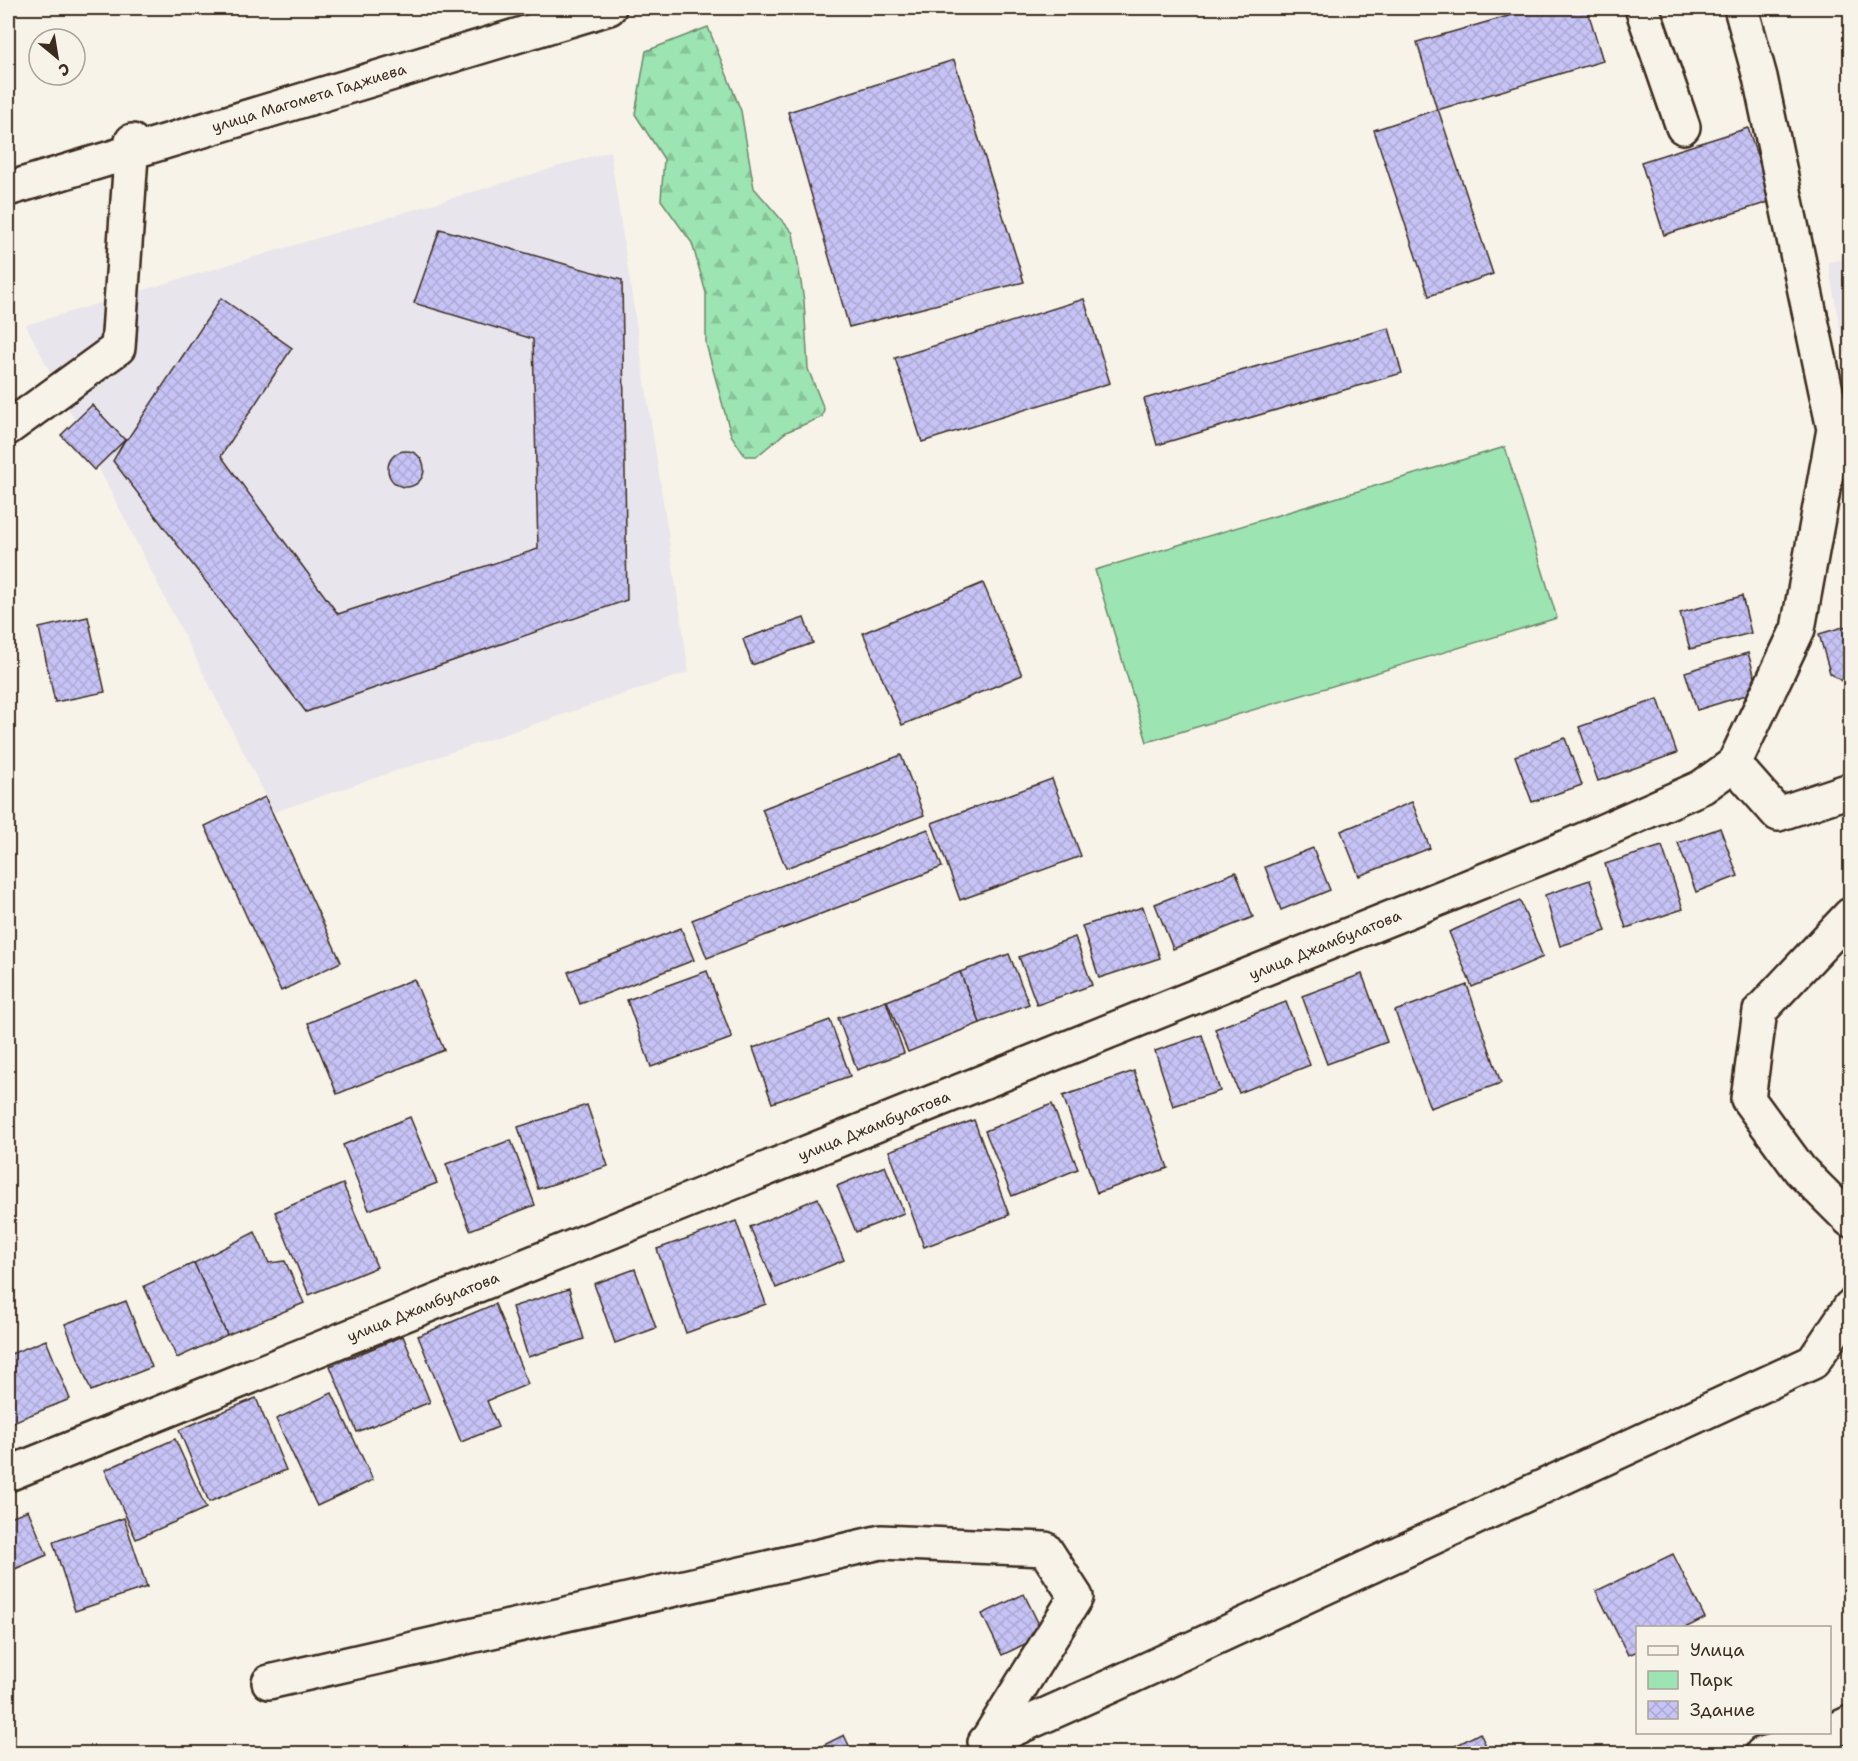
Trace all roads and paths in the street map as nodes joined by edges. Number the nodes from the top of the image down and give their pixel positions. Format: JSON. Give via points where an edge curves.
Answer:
{"nodes":[{"id":1,"x":572,"y":8,"type":"edge"},
{"id":2,"x":609,"y":8,"type":"edge"},
{"id":3,"x":1642,"y":8,"type":"edge"},
{"id":4,"x":1742,"y":8,"type":"edge"},
{"id":5,"x":1683,"y":128,"type":"dead end"},
{"id":6,"x":131,"y":146,"type":"junction"},
{"id":7,"x":8,"y":178,"type":"edge"},
{"id":8,"x":8,"y":189,"type":"edge"},
{"id":9,"x":8,"y":428,"type":"edge"},
{"id":10,"x":1734,"y":764,"type":"junction"},
{"id":11,"x":1851,"y":790,"type":"edge"},
{"id":12,"x":1851,"y":915,"type":"edge"},
{"id":13,"x":1851,"y":1220,"type":"edge"},
{"id":14,"x":1851,"y":1307,"type":"edge"},
{"id":15,"x":8,"y":1474,"type":"edge"},
{"id":16,"x":269,"y":1682,"type":"dead end"},
{"id":17,"x":1851,"y":1723,"type":"edge"},
{"id":18,"x":1831,"y":1732,"type":"edge"},
{"id":19,"x":1827,"y":1734,"type":"edge"},
{"id":20,"x":981,"y":1746,"type":"edge"},
{"id":21,"x":1762,"y":1754,"type":"edge"}],
"edges":[{"from":1,"to":6,"type":"street","name":"улица Магомета Гаджиева"},
{"from":2,"to":6,"type":"street","name":"улица Магомета Гаджиева"},
{"from":3,"to":5,"type":"street"},
{"from":4,"to":10,"type":"street","via":[[1834,429],[1798,629]]},
{"from":6,"to":7,"type":"street","name":"улица Магомета Гаджиева"},
{"from":6,"to":8,"type":"street","name":"улица Магомета Гаджиева"},
{"from":6,"to":9,"type":"street","via":[[118,348]]},
{"from":10,"to":11,"type":"street","via":[[1778,814]]},
{"from":10,"to":15,"type":"street","name":"улица Джамбулатова","via":[[1702,787],[1568,847]]},
{"from":12,"to":13,"type":"street","via":[[1760,1011],[1748,1099],[1800,1170]]},
{"from":14,"to":20,"type":"street","via":[[1813,1362]]},
{"from":16,"to":20,"type":"street","via":[[881,1542],[1045,1548],[1076,1597]]},
{"from":17,"to":18,"type":"street"},
{"from":19,"to":21,"type":"street"}]}
